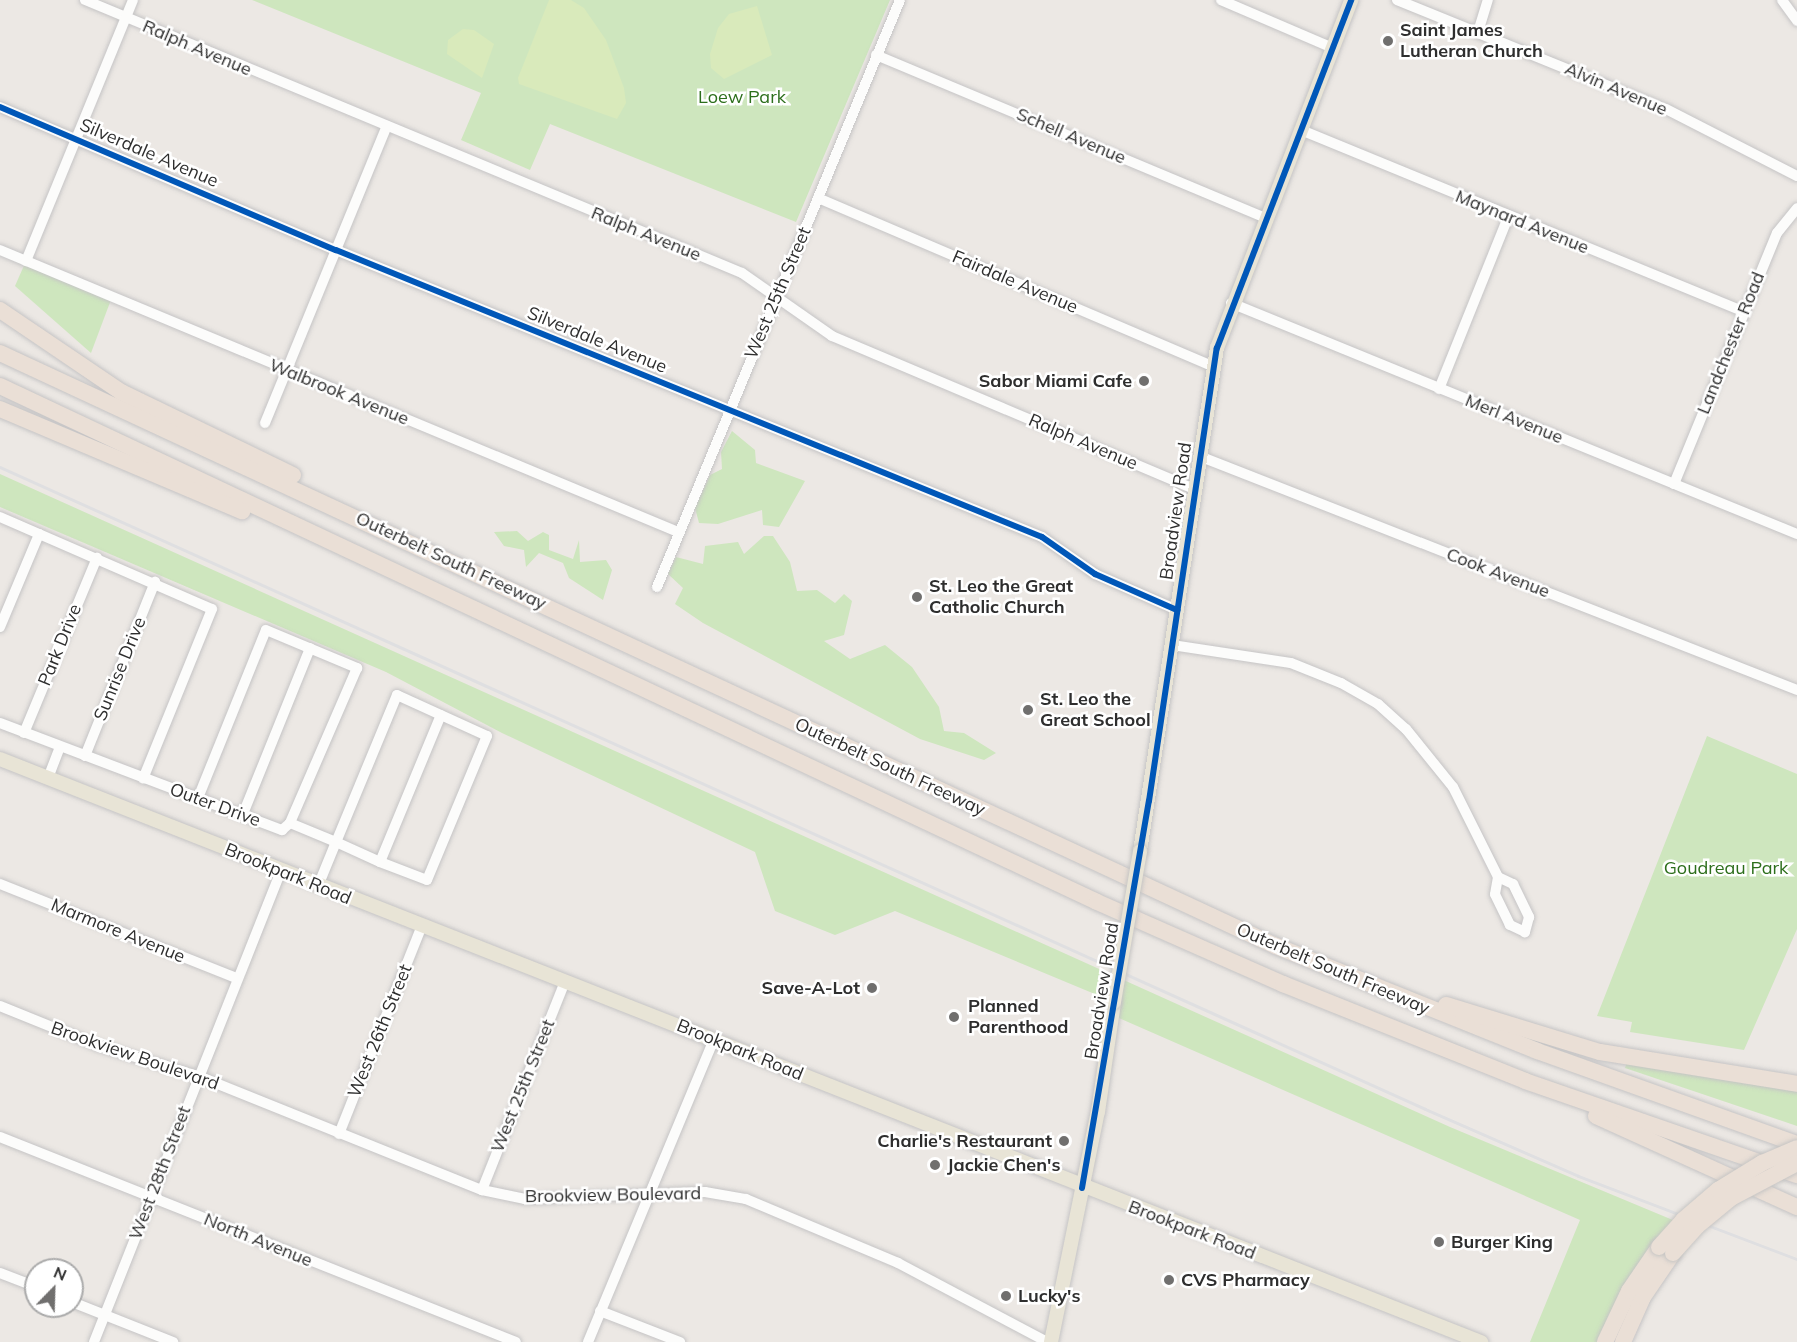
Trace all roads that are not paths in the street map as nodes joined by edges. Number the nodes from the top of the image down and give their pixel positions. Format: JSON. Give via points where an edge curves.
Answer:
{"nodes":[{"id":1,"x":85,"y":0,"type":"edge"},
{"id":2,"x":133,"y":0,"type":"edge"},
{"id":3,"x":900,"y":0,"type":"edge"},
{"id":4,"x":1221,"y":0,"type":"edge"},
{"id":5,"x":1351,"y":0,"type":"edge"},
{"id":6,"x":1397,"y":0,"type":"edge"},
{"id":7,"x":1488,"y":0,"type":"edge"},
{"id":8,"x":1782,"y":0,"type":"edge"},
{"id":9,"x":126,"y":18,"type":"junction"},
{"id":10,"x":1797,"y":21,"type":"edge"},
{"id":11,"x":1478,"y":32,"type":"junction"},
{"id":12,"x":1333,"y":48,"type":"junction"},
{"id":13,"x":876,"y":55,"type":"junction"},
{"id":14,"x":0,"y":107,"type":"edge"},
{"id":15,"x":387,"y":126,"type":"junction"},
{"id":16,"x":1301,"y":130,"type":"junction"},
{"id":17,"x":76,"y":139,"type":"junction"},
{"id":18,"x":1797,"y":176,"type":"edge"},
{"id":19,"x":818,"y":198,"type":"junction"},
{"id":20,"x":1797,"y":208,"type":"edge"},
{"id":21,"x":1508,"y":217,"type":"junction"},
{"id":22,"x":1266,"y":218,"type":"junction"},
{"id":23,"x":0,"y":250,"type":"edge"},
{"id":24,"x":336,"y":250,"type":"junction"},
{"id":25,"x":26,"y":261,"type":"junction"},
{"id":26,"x":775,"y":298,"type":"junction"},
{"id":27,"x":1231,"y":303,"type":"junction"},
{"id":28,"x":0,"y":310,"type":"edge"},
{"id":29,"x":1743,"y":311,"type":"junction"},
{"id":30,"x":0,"y":353,"type":"edge"},
{"id":31,"x":1212,"y":366,"type":"junction"},
{"id":32,"x":286,"y":371,"type":"junction"},
{"id":33,"x":0,"y":386,"type":"edge"},
{"id":34,"x":1439,"y":389,"type":"junction"},
{"id":35,"x":0,"y":409,"type":"edge"},
{"id":36,"x":730,"y":409,"type":"junction"},
{"id":37,"x":265,"y":423,"type":"dead end"},
{"id":38,"x":1199,"y":456,"type":"junction"},
{"id":39,"x":1674,"y":484,"type":"junction"},
{"id":40,"x":1195,"y":489,"type":"junction"},
{"id":41,"x":351,"y":514,"type":"junction"},
{"id":42,"x":0,"y":517,"type":"edge"},
{"id":43,"x":678,"y":532,"type":"junction"},
{"id":44,"x":39,"y":534,"type":"junction"},
{"id":45,"x":1797,"y":534,"type":"edge"},
{"id":46,"x":330,"y":541,"type":"junction"},
{"id":47,"x":97,"y":558,"type":"junction"},
{"id":48,"x":155,"y":582,"type":"junction"},
{"id":49,"x":657,"y":587,"type":"dead end"},
{"id":50,"x":1177,"y":610,"type":"junction"},
{"id":51,"x":0,"y":627,"type":"edge"},
{"id":52,"x":1172,"y":645,"type":"junction"},
{"id":53,"x":310,"y":648,"type":"junction"},
{"id":54,"x":1797,"y":690,"type":"edge"},
{"id":55,"x":441,"y":715,"type":"junction"},
{"id":56,"x":0,"y":723,"type":"edge"},
{"id":57,"x":24,"y":733,"type":"junction"},
{"id":58,"x":60,"y":747,"type":"junction"},
{"id":59,"x":85,"y":756,"type":"junction"},
{"id":60,"x":0,"y":759,"type":"edge"},
{"id":61,"x":48,"y":778,"type":"junction"},
{"id":62,"x":143,"y":779,"type":"junction"},
{"id":63,"x":198,"y":798,"type":"junction"},
{"id":64,"x":243,"y":814,"type":"junction"},
{"id":65,"x":290,"y":823,"type":"junction"},
{"id":66,"x":336,"y":842,"type":"junction"},
{"id":67,"x":380,"y":862,"type":"junction"},
{"id":68,"x":281,"y":870,"type":"junction"},
{"id":69,"x":1498,"y":877,"type":"junction"},
{"id":70,"x":0,"y":884,"type":"edge"},
{"id":71,"x":318,"y":886,"type":"junction"},
{"id":72,"x":421,"y":928,"type":"junction"},
{"id":73,"x":1336,"y":971,"type":"junction"},
{"id":74,"x":236,"y":978,"type":"junction"},
{"id":75,"x":565,"y":981,"type":"junction"},
{"id":76,"x":0,"y":1006,"type":"edge"},
{"id":77,"x":714,"y":1039,"type":"junction"},
{"id":78,"x":198,"y":1076,"type":"junction"},
{"id":79,"x":1525,"y":1081,"type":"junction"},
{"id":80,"x":1797,"y":1084,"type":"edge"},
{"id":81,"x":339,"y":1134,"type":"junction"},
{"id":82,"x":0,"y":1137,"type":"edge"},
{"id":83,"x":1797,"y":1146,"type":"edge"},
{"id":84,"x":1797,"y":1163,"type":"edge"},
{"id":85,"x":1797,"y":1175,"type":"edge"},
{"id":86,"x":1082,"y":1188,"type":"junction"},
{"id":87,"x":482,"y":1190,"type":"junction"},
{"id":88,"x":648,"y":1193,"type":"junction"},
{"id":89,"x":151,"y":1197,"type":"junction"},
{"id":90,"x":1797,"y":1207,"type":"edge"},
{"id":91,"x":1666,"y":1250,"type":"junction"},
{"id":92,"x":0,"y":1273,"type":"edge"},
{"id":93,"x":24,"y":1282,"type":"edge"},
{"id":94,"x":84,"y":1307,"type":"edge"},
{"id":95,"x":600,"y":1311,"type":"junction"},
{"id":96,"x":105,"y":1315,"type":"junction"},
{"id":97,"x":94,"y":1342,"type":"edge"},
{"id":98,"x":173,"y":1342,"type":"edge"},
{"id":99,"x":516,"y":1342,"type":"edge"},
{"id":100,"x":588,"y":1342,"type":"edge"},
{"id":101,"x":680,"y":1342,"type":"edge"},
{"id":102,"x":1049,"y":1342,"type":"edge"},
{"id":103,"x":1481,"y":1342,"type":"edge"},
{"id":104,"x":1605,"y":1342,"type":"edge"},
{"id":105,"x":1623,"y":1342,"type":"edge"}],
"edges":[{"from":1,"to":9,"type":"street","name":"Ralph Avenue"},
{"from":2,"to":9,"type":"street"},
{"from":3,"to":13,"type":"street","name":"West 25th Street"},
{"from":4,"to":12,"type":"street"},
{"from":5,"to":12,"type":"main road","name":"Broadview Road"},
{"from":6,"to":11,"type":"street","name":"Alvin Avenue"},
{"from":7,"to":11,"type":"street"},
{"from":8,"to":10,"type":"street"},
{"from":9,"to":15,"type":"street","name":"Ralph Avenue"},
{"from":9,"to":17,"type":"street"},
{"from":11,"to":18,"type":"street","name":"Alvin Avenue","via":[[1666,110]]},
{"from":12,"to":16,"type":"main road","name":"Broadview Road"},
{"from":13,"to":19,"type":"street","name":"West 25th Street"},
{"from":13,"to":22,"type":"street","name":"Schell Avenue"},
{"from":14,"to":17,"type":"street","name":"Silverdale Avenue"},
{"from":15,"to":24,"type":"street"},
{"from":15,"to":26,"type":"street","name":"Ralph Avenue","via":[[742,273]]},
{"from":16,"to":21,"type":"street","name":"Maynard Avenue"},
{"from":16,"to":22,"type":"main road","name":"Broadview Road"},
{"from":17,"to":24,"type":"street","name":"Silverdale Avenue"},
{"from":17,"to":25,"type":"street"},
{"from":19,"to":26,"type":"street","name":"West 25th Street"},
{"from":19,"to":31,"type":"street","name":"Fairdale Avenue"},
{"from":20,"to":29,"type":"street","name":"Landchester Road","via":[[1777,233]]},
{"from":21,"to":29,"type":"street","name":"Maynard Avenue"},
{"from":21,"to":34,"type":"street"},
{"from":22,"to":27,"type":"main road","name":"Broadview Road"},
{"from":23,"to":25,"type":"street","name":"Walbrook Avenue"},
{"from":24,"to":32,"type":"street"},
{"from":24,"to":36,"type":"street","name":"Silverdale Avenue"},
{"from":25,"to":32,"type":"street","name":"Walbrook Avenue"},
{"from":26,"to":36,"type":"street","name":"West 25th Street"},
{"from":26,"to":40,"type":"street","name":"Ralph Avenue","via":[[832,336]]},
{"from":27,"to":31,"type":"main road","name":"Broadview Road"},
{"from":27,"to":34,"type":"street","name":"Merl Avenue"},
{"from":28,"to":41,"type":"highway","via":[[121,392],[288,472]]},
{"from":29,"to":39,"type":"street","name":"Landchester Road"},
{"from":30,"to":41,"type":"highway","name":"Outerbelt South Freeway"},
{"from":31,"to":38,"type":"main road","name":"Broadview Road"},
{"from":32,"to":37,"type":"street"},
{"from":32,"to":43,"type":"street","name":"Walbrook Avenue"},
{"from":33,"to":46,"type":"highway","name":"Outerbelt South Freeway"},
{"from":34,"to":39,"type":"street","name":"Merl Avenue"},
{"from":35,"to":46,"type":"highway","via":[[233,508]]},
{"from":36,"to":43,"type":"street","name":"West 25th Street"},
{"from":36,"to":50,"type":"street","name":"Silverdale Avenue","via":[[1042,537],[1095,574]]},
{"from":38,"to":40,"type":"main road","name":"Broadview Road"},
{"from":38,"to":54,"type":"street","name":"Cook Avenue"},
{"from":39,"to":45,"type":"street","name":"Merl Avenue"},
{"from":40,"to":50,"type":"main road","name":"Broadview Road"},
{"from":41,"to":73,"type":"highway","name":"Outerbelt South Freeway","via":[[1123,877]]},
{"from":42,"to":44,"type":"street"},
{"from":43,"to":49,"type":"street","name":"West 25th Street"},
{"from":44,"to":47,"type":"street"},
{"from":44,"to":51,"type":"street"},
{"from":46,"to":79,"type":"highway","name":"Outerbelt South Freeway","via":[[1097,902],[1283,984]]},
{"from":47,"to":48,"type":"street"},
{"from":47,"to":57,"type":"street","name":"Park Drive"},
{"from":48,"to":59,"type":"street","name":"Sunrise Drive"},
{"from":48,"to":62,"type":"street","via":[[212,609]]},
{"from":50,"to":52,"type":"main road","name":"Broadview Road"},
{"from":52,"to":69,"type":"street","via":[[1291,663],[1341,683],[1378,704],[1406,729],[1453,787]]},
{"from":52,"to":86,"type":"main road","name":"Broadview Road","bridge":true,"via":[[1098,1112]]},
{"from":53,"to":63,"type":"street","via":[[266,630]]},
{"from":53,"to":64,"type":"street"},
{"from":53,"to":65,"type":"street","via":[[357,668]]},
{"from":55,"to":66,"type":"street","via":[[397,694]]},
{"from":55,"to":67,"type":"street"},
{"from":55,"to":67,"type":"street","name":"Outer Drive","via":[[487,736],[427,880]]},
{"from":56,"to":57,"type":"street","name":"Outer Drive"},
{"from":57,"to":58,"type":"street","name":"Outer Drive"},
{"from":58,"to":59,"type":"street","name":"Outer Drive"},
{"from":58,"to":61,"type":"street"},
{"from":59,"to":62,"type":"street","name":"Outer Drive"},
{"from":60,"to":61,"type":"main road","name":"Brookpark Road"},
{"from":61,"to":68,"type":"main road","name":"Brookpark Road"},
{"from":62,"to":63,"type":"street","name":"Outer Drive"},
{"from":63,"to":64,"type":"street","name":"Outer Drive"},
{"from":64,"to":65,"type":"street","name":"Outer Drive","via":[[282,830]]},
{"from":65,"to":66,"type":"street","name":"Outer Drive"},
{"from":66,"to":67,"type":"street","name":"Outer Drive"},
{"from":66,"to":71,"type":"street"},
{"from":68,"to":71,"type":"main road","name":"Brookpark Road"},
{"from":68,"to":74,"type":"street","name":"West 28th Street"},
{"from":69,"to":69,"type":"street","via":[[1495,894],[1510,925],[1525,932],[1529,917],[1513,884]]},
{"from":70,"to":74,"type":"street","name":"Marmore Avenue"},
{"from":71,"to":72,"type":"main road","name":"Brookpark Road"},
{"from":72,"to":75,"type":"main road","name":"Brookpark Road"},
{"from":72,"to":81,"type":"street","name":"West 26th Street"},
{"from":73,"to":80,"type":"highway","via":[[1600,1052]]},
{"from":73,"to":83,"type":"highway","name":"Outerbelt South Freeway","via":[[1537,1051]]},
{"from":74,"to":78,"type":"street","name":"West 28th Street"},
{"from":75,"to":77,"type":"main road","name":"Brookpark Road"},
{"from":75,"to":87,"type":"street","name":"West 25th Street"},
{"from":76,"to":78,"type":"street","name":"Brookview Boulevard","via":[[99,1046]]},
{"from":77,"to":86,"type":"main road","name":"Brookpark Road"},
{"from":77,"to":88,"type":"street"},
{"from":78,"to":81,"type":"street","name":"Brookview Boulevard"},
{"from":78,"to":89,"type":"street","name":"West 28th Street"},
{"from":79,"to":85,"type":"highway","name":"Outerbelt South Freeway"},
{"from":79,"to":90,"type":"highway"},
{"from":81,"to":87,"type":"street","name":"Brookview Boulevard"},
{"from":82,"to":89,"type":"street","name":"North Avenue"},
{"from":83,"to":91,"type":"highway","bridge":true,"via":[[1718,1190],[1683,1220]]},
{"from":84,"to":91,"type":"highway","bridge":true,"via":[[1731,1198]]},
{"from":86,"to":102,"type":"main road","name":"Broadview Road"},
{"from":86,"to":103,"type":"main road","name":"Brookpark Road"},
{"from":87,"to":88,"type":"street","name":"Brookview Boulevard","via":[[525,1199]]},
{"from":88,"to":95,"type":"street"},
{"from":88,"to":102,"type":"street","name":"Brookview Boulevard","via":[[705,1192],[746,1199],[898,1263]]},
{"from":89,"to":96,"type":"street","name":"West 28th Street"},
{"from":89,"to":99,"type":"street","name":"North Avenue"},
{"from":91,"to":104,"type":"highway","via":[[1629,1292]]},
{"from":91,"to":105,"type":"highway"},
{"from":92,"to":93,"type":"street"},
{"from":94,"to":96,"type":"street"},
{"from":95,"to":100,"type":"street"},
{"from":95,"to":101,"type":"street"},
{"from":96,"to":97,"type":"street","name":"West 28th Street"},
{"from":96,"to":98,"type":"street"}]}
